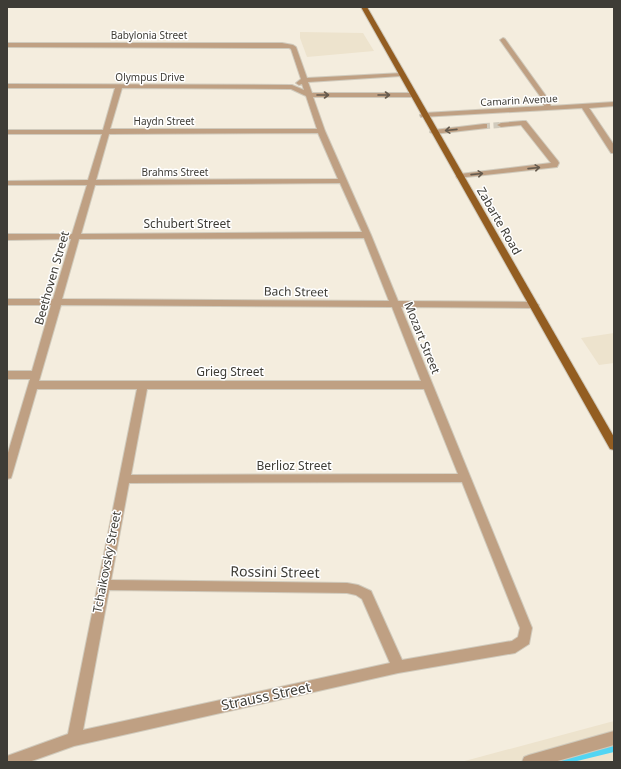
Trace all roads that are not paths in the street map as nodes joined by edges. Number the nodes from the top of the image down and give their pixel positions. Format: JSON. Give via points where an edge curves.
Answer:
{"nodes":[{"id":1,"x":364,"y":7,"type":"edge"},
{"id":2,"x":503,"y":40,"type":"dead end"},
{"id":3,"x":7,"y":45,"type":"edge"},
{"id":4,"x":291,"y":46,"type":"joint"},
{"id":5,"x":401,"y":74,"type":"junction"},
{"id":6,"x":305,"y":80,"type":"junction"},
{"id":7,"x":7,"y":86,"type":"edge"},
{"id":8,"x":119,"y":87,"type":"junction"},
{"id":9,"x":292,"y":87,"type":"junction"},
{"id":10,"x":309,"y":94,"type":"junction"},
{"id":11,"x":413,"y":95,"type":"junction"},
{"id":12,"x":614,"y":104,"type":"edge"},
{"id":13,"x":584,"y":106,"type":"junction"},
{"id":14,"x":549,"y":108,"type":"junction"},
{"id":15,"x":424,"y":115,"type":"junction"},
{"id":16,"x":501,"y":125,"type":"tunnel mouth"},
{"id":17,"x":484,"y":126,"type":"tunnel mouth"},
{"id":18,"x":106,"y":131,"type":"junction"},
{"id":19,"x":321,"y":131,"type":"junction"},
{"id":20,"x":7,"y":132,"type":"edge"},
{"id":21,"x":434,"y":132,"type":"junction"},
{"id":22,"x":614,"y":151,"type":"edge"},
{"id":23,"x":460,"y":176,"type":"junction"},
{"id":24,"x":343,"y":181,"type":"junction"},
{"id":25,"x":7,"y":182,"type":"edge"},
{"id":26,"x":92,"y":182,"type":"junction"},
{"id":27,"x":367,"y":235,"type":"junction"},
{"id":28,"x":7,"y":237,"type":"edge"},
{"id":29,"x":76,"y":237,"type":"junction"},
{"id":30,"x":7,"y":302,"type":"edge"},
{"id":31,"x":57,"y":302,"type":"junction"},
{"id":32,"x":396,"y":305,"type":"junction"},
{"id":33,"x":534,"y":305,"type":"junction"},
{"id":34,"x":7,"y":375,"type":"edge"},
{"id":35,"x":34,"y":380,"type":"junction"},
{"id":36,"x":143,"y":385,"type":"junction"},
{"id":37,"x":428,"y":385,"type":"junction"},
{"id":38,"x":614,"y":446,"type":"edge"},
{"id":39,"x":9,"y":460,"type":"edge"},
{"id":40,"x":7,"y":475,"type":"edge"},
{"id":41,"x":465,"y":478,"type":"junction"},
{"id":42,"x":124,"y":479,"type":"junction"},
{"id":43,"x":103,"y":585,"type":"junction"},
{"id":44,"x":524,"y":640,"type":"joint"},
{"id":45,"x":398,"y":667,"type":"junction"},
{"id":46,"x":614,"y":738,"type":"edge"},
{"id":47,"x":74,"y":739,"type":"junction"},
{"id":48,"x":10,"y":762,"type":"edge"},
{"id":49,"x":529,"y":762,"type":"edge"}],
"edges":[{"from":1,"to":5,"type":"main road","name":"Zabarte Road"},
{"from":2,"to":14,"type":"street"},
{"from":3,"to":4,"type":"street","name":"Babylonia Street"},
{"from":4,"to":6,"type":"street","name":"Mozart Street","via":[[294,48]]},
{"from":5,"to":6,"type":"street","name":"Olympus Drive"},
{"from":5,"to":11,"type":"main road","name":"Zabarte Road"},
{"from":6,"to":9,"type":"street","name":"Olympus Drive"},
{"from":6,"to":10,"type":"street","name":"Mozart Street"},
{"from":7,"to":8,"type":"street","name":"Olympus Drive"},
{"from":8,"to":9,"type":"street","name":"Olympus Drive"},
{"from":8,"to":18,"type":"street","name":"Beethoven Street"},
{"from":9,"to":10,"type":"street","name":"Olympus Drive"},
{"from":10,"to":11,"type":"street","name":"Olympus Drive","one_way":true},
{"from":10,"to":19,"type":"street","name":"Mozart Street"},
{"from":11,"to":15,"type":"main road","name":"Zabarte Road"},
{"from":12,"to":13,"type":"street","name":"Camarin Avenue"},
{"from":13,"to":14,"type":"street","name":"Camarin Avenue"},
{"from":13,"to":22,"type":"street"},
{"from":14,"to":15,"type":"street","name":"Camarin Avenue"},
{"from":15,"to":21,"type":"main road","name":"Zabarte Road"},
{"from":23,"to":16,"type":"street","one_way":true,"via":[[554,165],[523,123]]},
{"from":17,"to":21,"type":"street","one_way":true},
{"from":18,"to":19,"type":"street","name":"Haydn Street"},
{"from":18,"to":20,"type":"street","name":"Haydn Street"},
{"from":18,"to":26,"type":"street","name":"Beethoven Street"},
{"from":19,"to":24,"type":"street","name":"Mozart Street"},
{"from":21,"to":23,"type":"main road","name":"Zabarte Road"},
{"from":23,"to":33,"type":"main road","name":"Zabarte Road"},
{"from":24,"to":26,"type":"street","name":"Brahms Street"},
{"from":24,"to":27,"type":"street","name":"Mozart Street"},
{"from":25,"to":26,"type":"street","name":"Brahms Street"},
{"from":26,"to":29,"type":"street","name":"Beethoven Street"},
{"from":27,"to":29,"type":"street","name":"Schubert Street"},
{"from":27,"to":32,"type":"street","name":"Mozart Street"},
{"from":28,"to":29,"type":"street","name":"Schubert Street"},
{"from":29,"to":31,"type":"street","name":"Beethoven Street"},
{"from":30,"to":31,"type":"street","name":"Bach Street"},
{"from":31,"to":32,"type":"street","name":"Bach Street"},
{"from":31,"to":35,"type":"street","name":"Beethoven Street"},
{"from":32,"to":33,"type":"street","name":"Bach Street"},
{"from":32,"to":37,"type":"street","name":"Mozart Street"},
{"from":33,"to":38,"type":"main road","name":"Zabarte Road"},
{"from":34,"to":35,"type":"street","name":"Grieg Street"},
{"from":35,"to":36,"type":"street","name":"Grieg Street"},
{"from":35,"to":39,"type":"street","name":"Beethoven Street"},
{"from":36,"to":37,"type":"street","name":"Grieg Street"},
{"from":36,"to":42,"type":"street","name":"Tchaikovsky Street"},
{"from":37,"to":41,"type":"street","name":"Mozart Street"},
{"from":39,"to":40,"type":"street","name":"Beethoven Street"},
{"from":41,"to":42,"type":"street","name":"Berlioz Street"},
{"from":41,"to":44,"type":"street","name":"Mozart Street","via":[[526,628]]},
{"from":42,"to":43,"type":"street","name":"Tchaikovsky Street"},
{"from":43,"to":45,"type":"street","name":"Rossini Street","via":[[358,590],[367,595]]},
{"from":43,"to":47,"type":"street","name":"Tchaikovsky Street"},
{"from":44,"to":45,"type":"street","name":"Strauss Street","via":[[515,647]]},
{"from":45,"to":47,"type":"street","name":"Strauss Street"},
{"from":46,"to":49,"type":"street"},
{"from":47,"to":48,"type":"street","name":"Strauss Street"}]}
